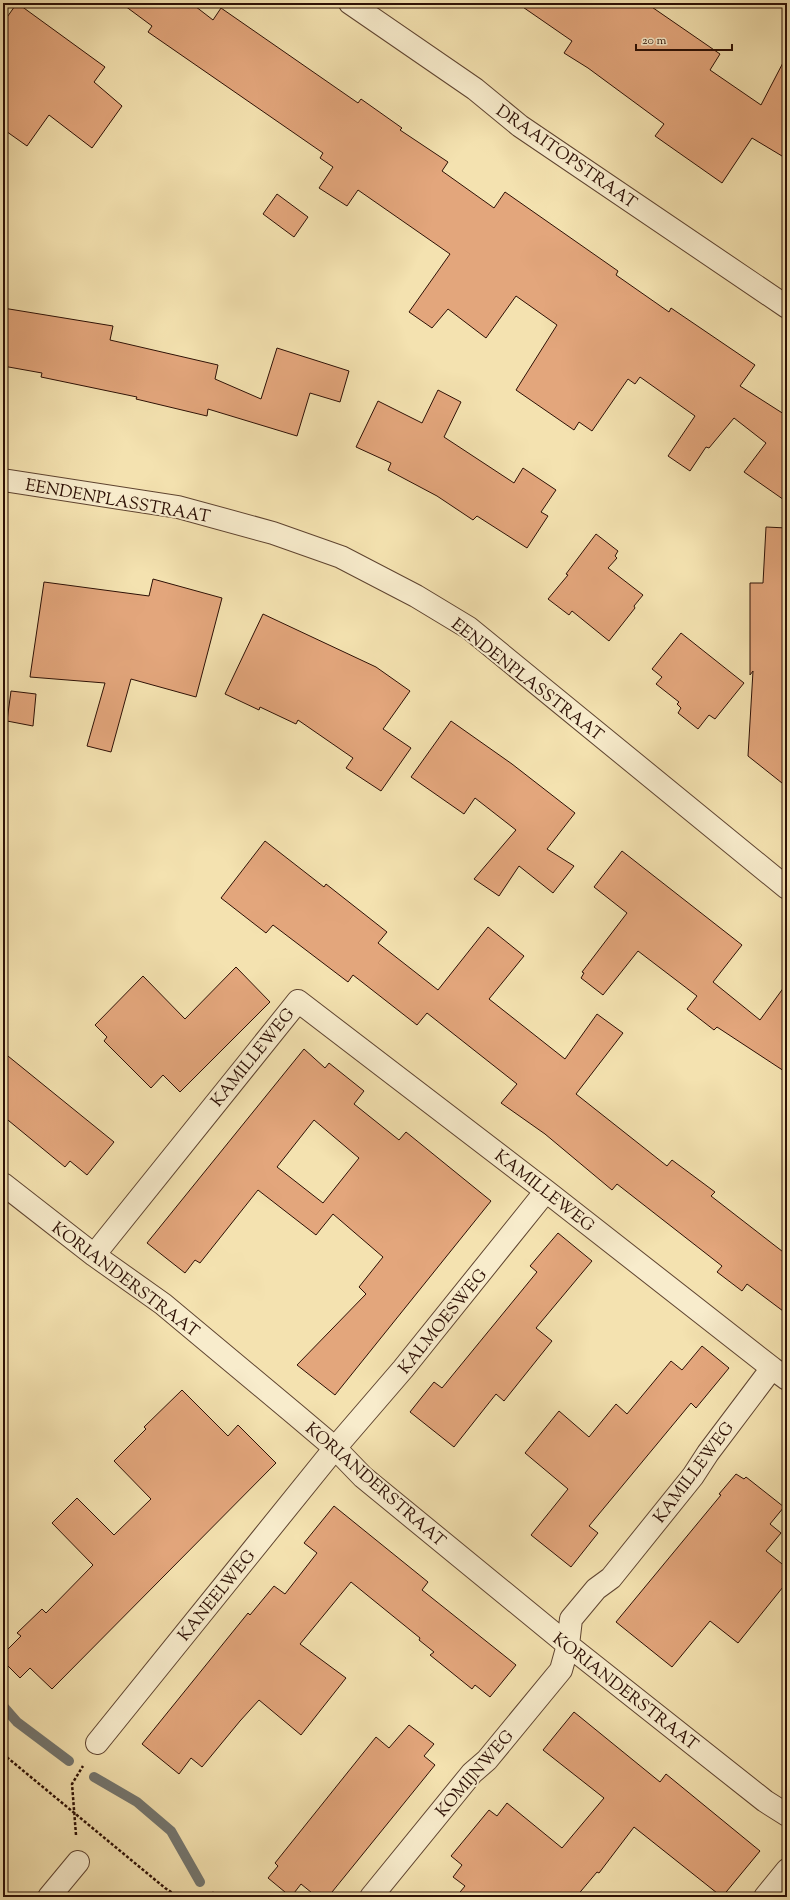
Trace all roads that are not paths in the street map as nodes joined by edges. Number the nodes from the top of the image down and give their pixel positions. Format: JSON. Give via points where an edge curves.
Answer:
{"nodes":[{"id":1,"x":350,"y":3,"type":"edge"},
{"id":2,"x":787,"y":306,"type":"edge"},
{"id":3,"x":3,"y":480,"type":"edge"},
{"id":4,"x":787,"y":888,"type":"edge"},
{"id":5,"x":3,"y":1184,"type":"edge"},
{"id":6,"x":546,"y":1191,"type":"junction"},
{"id":7,"x":94,"y":1255,"type":"junction"},
{"id":8,"x":780,"y":1374,"type":"edge"},
{"id":9,"x":334,"y":1448,"type":"junction"},
{"id":10,"x":568,"y":1645,"type":"junction"},
{"id":11,"x":97,"y":1743,"type":"road end"},
{"id":12,"x":787,"y":1815,"type":"edge"},
{"id":13,"x":78,"y":1862,"type":"road end"},
{"id":14,"x":787,"y":1870,"type":"edge"},
{"id":15,"x":49,"y":1897,"type":"edge"},
{"id":16,"x":371,"y":1897,"type":"edge"},
{"id":17,"x":766,"y":1897,"type":"edge"}],
"edges":[{"from":1,"to":2,"type":"street","name":"DRAAITOPSTRAAT","via":[[475,89],[520,126]]},
{"from":3,"to":4,"type":"street","name":"EENDENPLASSTRAAT","via":[[178,507],[273,532],[341,557],[416,596],[468,628]]},
{"from":5,"to":7,"type":"street","name":"KORIANDERSTRAAT"},
{"from":6,"to":7,"type":"street","name":"KAMILLEWEG","via":[[298,1001]]},
{"from":6,"to":8,"type":"street","name":"KAMILLEWEG"},
{"from":6,"to":9,"type":"street","name":"KALMOESWEG","via":[[403,1369]]},
{"from":7,"to":9,"type":"street","name":"KORIANDERSTRAAT","via":[[163,1304]]},
{"from":8,"to":10,"type":"street","name":"KAMILLEWEG","via":[[708,1453],[611,1578],[596,1589],[571,1619]]},
{"from":9,"to":10,"type":"street","name":"KORIANDERSTRAAT","via":[[363,1477]]},
{"from":9,"to":11,"type":"street","name":"KANEELWEG"},
{"from":10,"to":12,"type":"street","name":"KORIANDERSTRAAT","via":[[765,1801]]},
{"from":10,"to":16,"type":"street","name":"KOMIJNWEG","via":[[561,1670],[487,1760],[472,1773]]},
{"from":13,"to":15,"type":"street"},
{"from":14,"to":17,"type":"street"}]}
